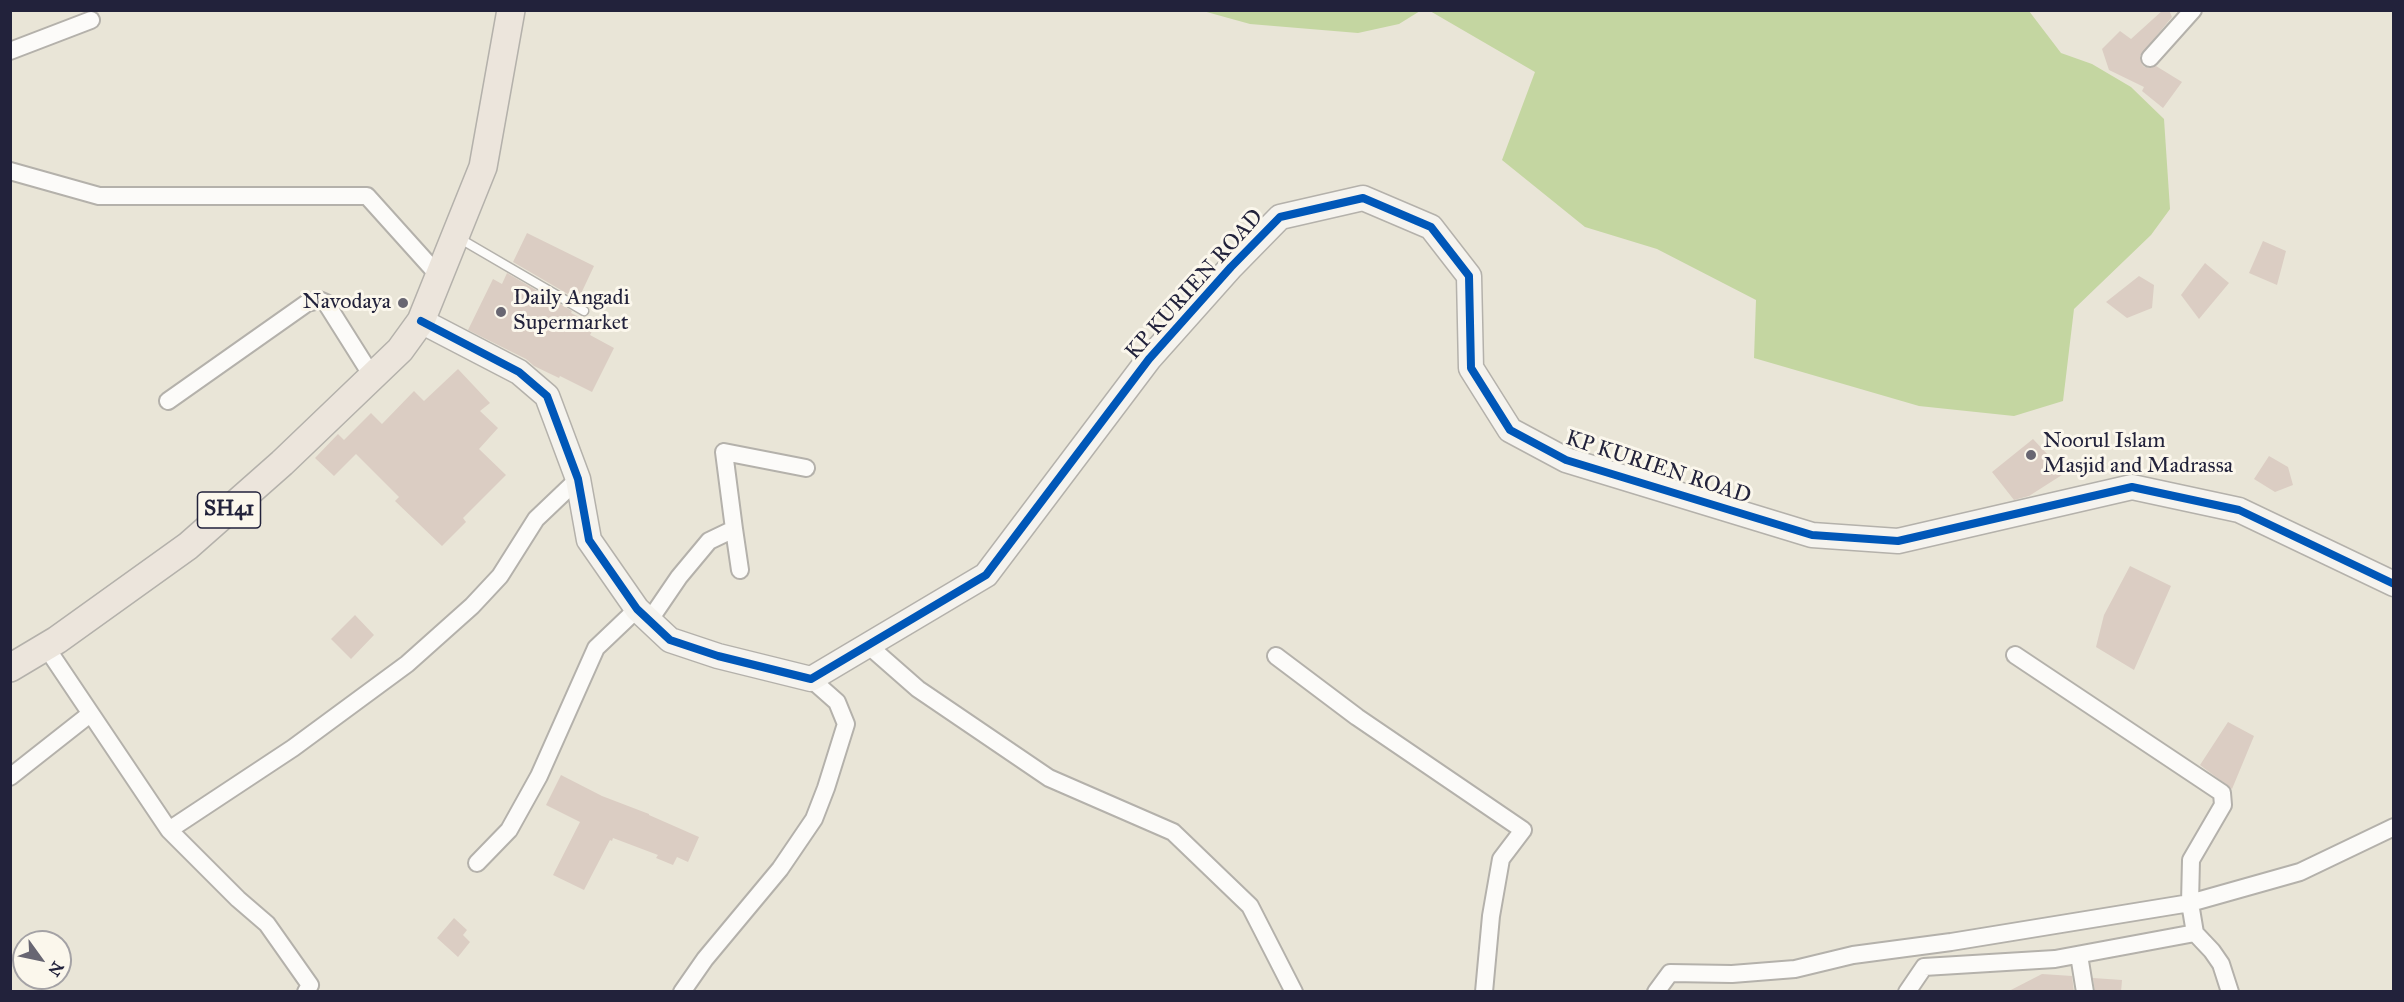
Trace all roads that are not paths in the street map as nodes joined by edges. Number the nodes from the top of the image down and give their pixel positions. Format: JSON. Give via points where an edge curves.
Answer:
{"nodes":[{"id":1,"x":511,"y":10,"type":"edge"},
{"id":2,"x":2193,"y":10,"type":"edge"},
{"id":3,"x":90,"y":20,"type":"dead end"},
{"id":4,"x":10,"y":51,"type":"edge"},
{"id":5,"x":2150,"y":58,"type":"dead end"},
{"id":6,"x":10,"y":171,"type":"edge"},
{"id":7,"x":456,"y":236,"type":"junction"},
{"id":8,"x":439,"y":276,"type":"junction"},
{"id":9,"x":584,"y":310,"type":"dead end"},
{"id":10,"x":421,"y":321,"type":"junction"},
{"id":11,"x":372,"y":376,"type":"junction"},
{"id":12,"x":168,"y":401,"type":"dead end"},
{"id":13,"x":806,"y":468,"type":"dead end"},
{"id":14,"x":578,"y":479,"type":"junction"},
{"id":15,"x":734,"y":530,"type":"junction"},
{"id":16,"x":740,"y":570,"type":"dead end"},
{"id":17,"x":2394,"y":584,"type":"edge"},
{"id":18,"x":643,"y":615,"type":"junction"},
{"id":19,"x":46,"y":646,"type":"junction"},
{"id":20,"x":869,"y":646,"type":"junction"},
{"id":21,"x":2015,"y":655,"type":"dead end"},
{"id":22,"x":1276,"y":656,"type":"dead end"},
{"id":23,"x":10,"y":668,"type":"edge"},
{"id":24,"x":811,"y":679,"type":"junction"},
{"id":25,"x":90,"y":714,"type":"junction"},
{"id":26,"x":10,"y":777,"type":"edge"},
{"id":27,"x":2394,"y":827,"type":"edge"},
{"id":28,"x":169,"y":830,"type":"junction"},
{"id":29,"x":477,"y":863,"type":"dead end"},
{"id":30,"x":2190,"y":903,"type":"junction"},
{"id":31,"x":2195,"y":933,"type":"junction"},
{"id":32,"x":2079,"y":955,"type":"junction"},
{"id":33,"x":306,"y":992,"type":"edge"},
{"id":34,"x":681,"y":992,"type":"edge"},
{"id":35,"x":1294,"y":992,"type":"edge"},
{"id":36,"x":1484,"y":992,"type":"edge"},
{"id":37,"x":1656,"y":992,"type":"edge"},
{"id":38,"x":1907,"y":992,"type":"edge"},
{"id":39,"x":2085,"y":992,"type":"edge"},
{"id":40,"x":2230,"y":992,"type":"edge"}],
"edges":[{"from":1,"to":7,"type":"main road","number":"SH41","via":[[483,167]]},
{"from":2,"to":5,"type":"street"},
{"from":3,"to":4,"type":"street"},
{"from":6,"to":8,"type":"street","via":[[99,196],[367,196]]},
{"from":7,"to":8,"type":"main road","number":"SH41"},
{"from":7,"to":9,"type":"lane"},
{"from":8,"to":10,"type":"main road","number":"SH41"},
{"from":10,"to":11,"type":"main road","number":"SH41","via":[[400,350]]},
{"from":10,"to":14,"type":"street","via":[[519,372],[547,396]]},
{"from":11,"to":12,"type":"street","via":[[326,303],[319,300],[307,303]]},
{"from":11,"to":19,"type":"main road","number":"SH41","via":[[188,546]]},
{"from":13,"to":15,"type":"street","via":[[724,452]]},
{"from":14,"to":18,"type":"street","via":[[589,540]]},
{"from":14,"to":28,"type":"street","via":[[536,519],[500,576],[479,599],[407,664],[293,748]]},
{"from":15,"to":16,"type":"street"},
{"from":15,"to":18,"type":"street","via":[[709,541]]},
{"from":17,"to":20,"type":"street","name":"KP KURIEN ROAD","via":[[2239,510],[2132,487],[1898,541],[1812,534],[1566,460],[1510,430],[1471,368],[1469,276],[1431,227],[1364,198],[1280,217],[1149,359],[986,575]]},
{"from":18,"to":24,"type":"street","via":[[670,640]]},
{"from":18,"to":29,"type":"street","via":[[596,648],[539,776],[509,830]]},
{"from":19,"to":23,"type":"main road","number":"SH41"},
{"from":19,"to":25,"type":"street"},
{"from":20,"to":24,"type":"street","name":"KP KURIEN ROAD"},
{"from":20,"to":35,"type":"street","via":[[918,689],[1049,778],[1173,832],[1250,906]]},
{"from":21,"to":30,"type":"street","via":[[2222,793],[2223,805],[2191,860]]},
{"from":22,"to":36,"type":"street","via":[[1357,717],[1523,830],[1501,859]]},
{"from":24,"to":34,"type":"street","via":[[837,702],[846,724],[814,819],[780,869]]},
{"from":25,"to":26,"type":"street"},
{"from":25,"to":28,"type":"street"},
{"from":27,"to":30,"type":"street","via":[[2300,873]]},
{"from":28,"to":33,"type":"street","via":[[267,924],[310,985]]},
{"from":30,"to":31,"type":"street"},
{"from":30,"to":37,"type":"street","via":[[1852,955],[1795,969],[1670,973]]},
{"from":31,"to":32,"type":"street"},
{"from":31,"to":40,"type":"street","via":[[2220,964]]},
{"from":32,"to":38,"type":"street","via":[[1924,967]]},
{"from":32,"to":39,"type":"street"}]}
